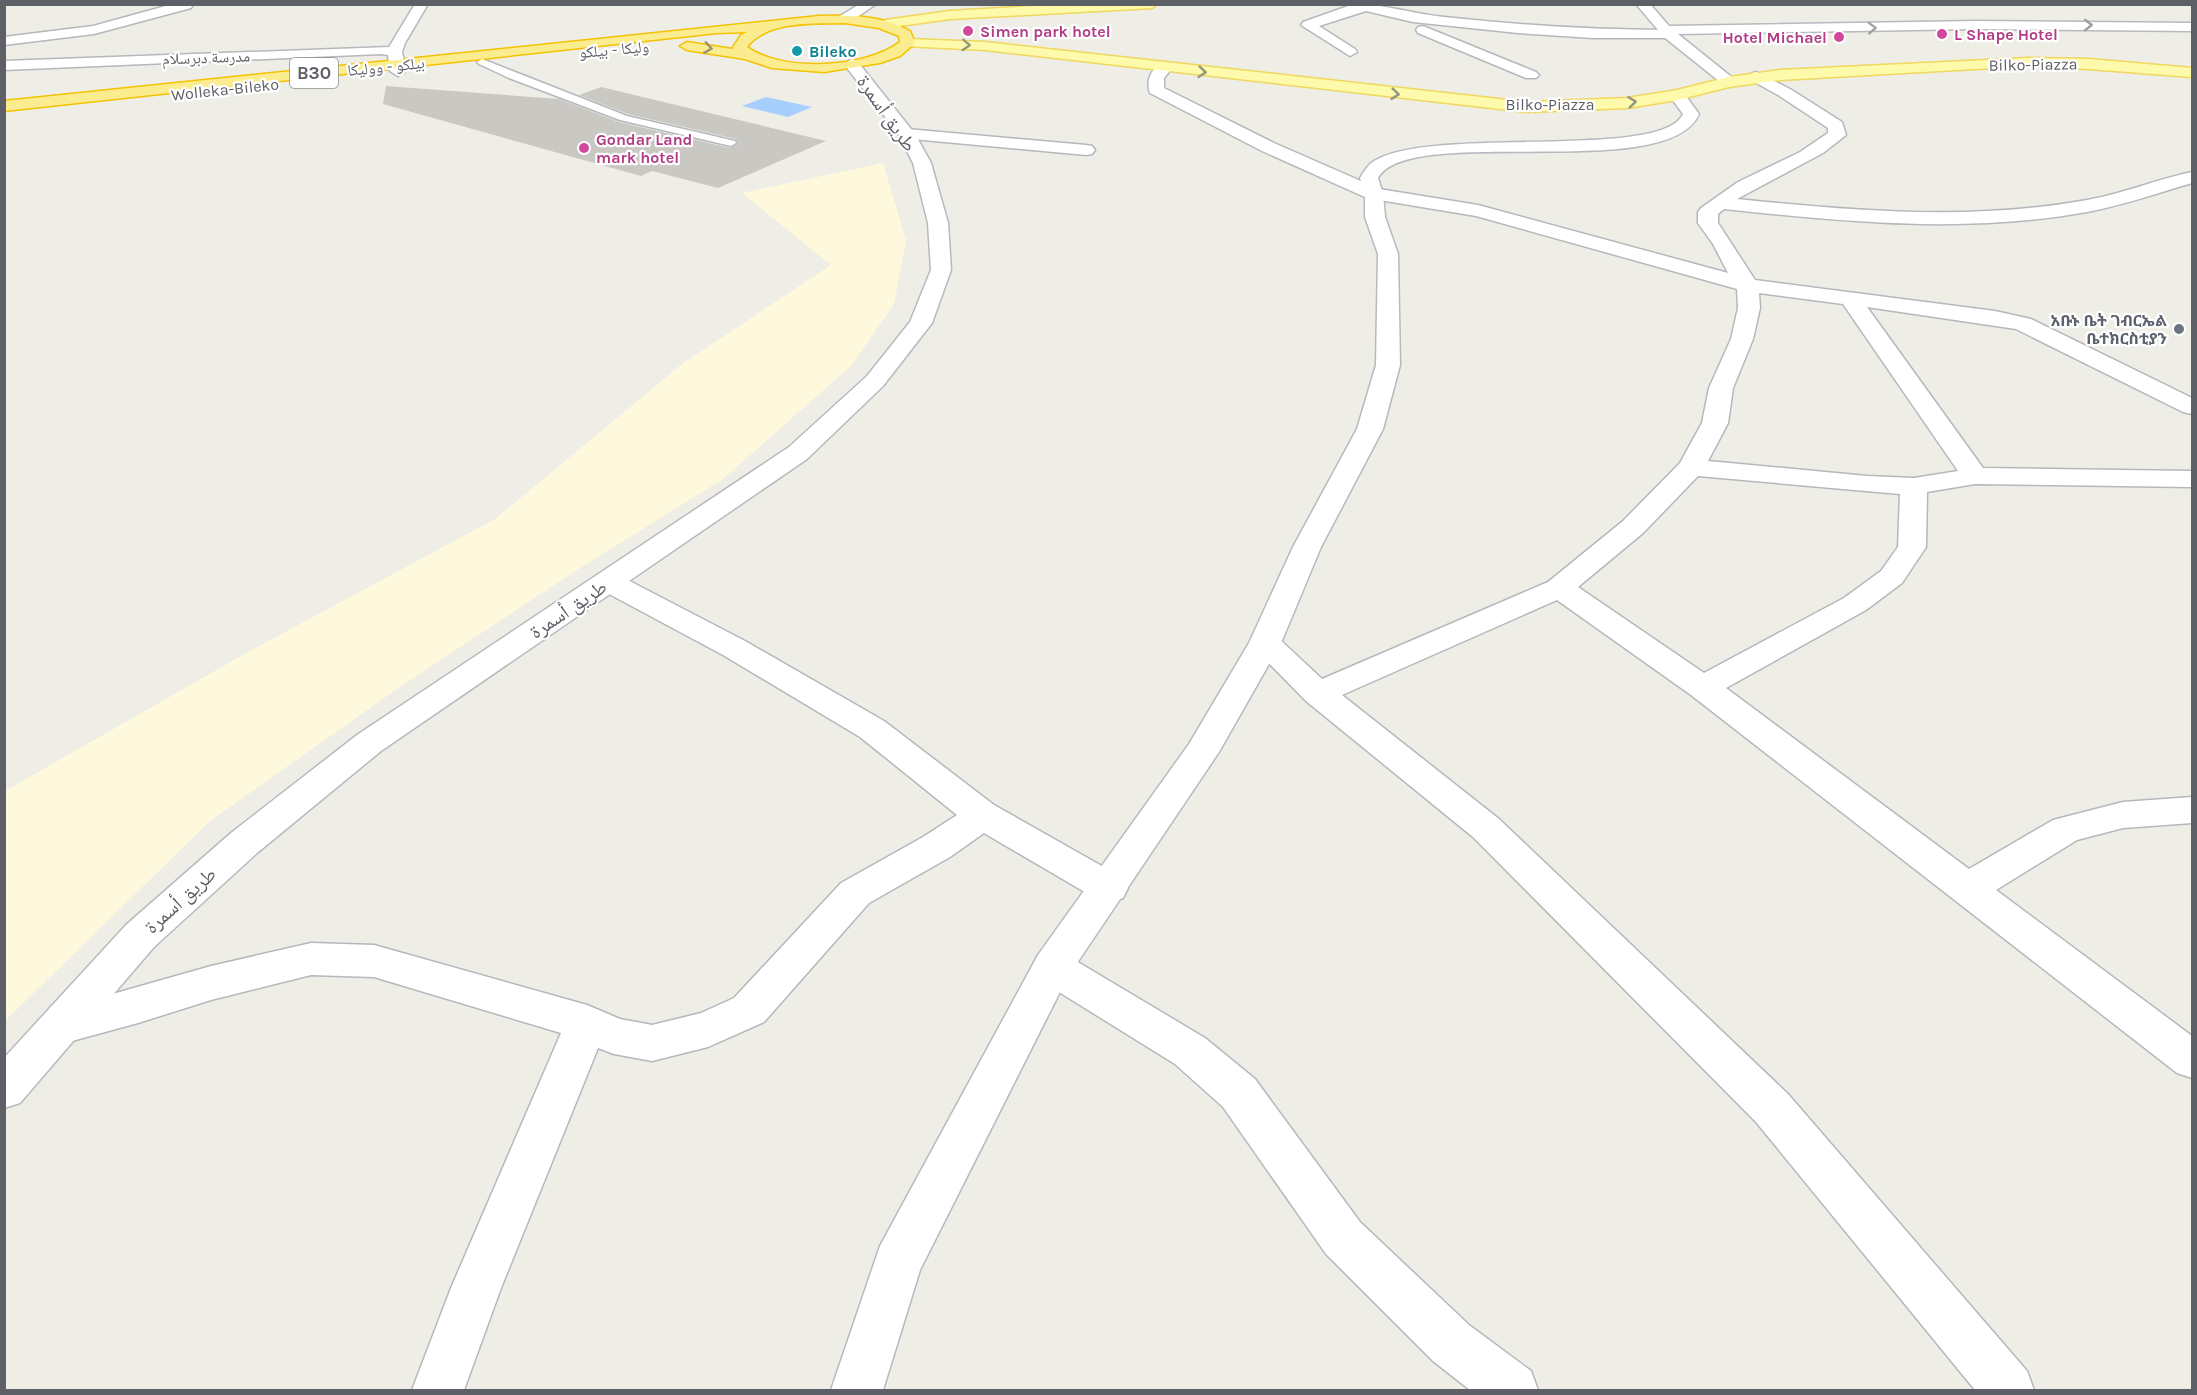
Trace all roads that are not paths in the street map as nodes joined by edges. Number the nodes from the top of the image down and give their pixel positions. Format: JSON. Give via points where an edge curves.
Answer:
{"nodes":[{"id":1,"x":422,"y":4,"type":"edge"},
{"id":2,"x":870,"y":4,"type":"edge"},
{"id":3,"x":1152,"y":4,"type":"edge"},
{"id":4,"x":1642,"y":4,"type":"edge"},
{"id":5,"x":186,"y":5,"type":"edge"},
{"id":6,"x":1363,"y":6,"type":"edge"},
{"id":7,"x":845,"y":19,"type":"junction"},
{"id":8,"x":1405,"y":19,"type":"junction"},
{"id":9,"x":885,"y":24,"type":"junction"},
{"id":10,"x":773,"y":27,"type":"junction"},
{"id":11,"x":2193,"y":27,"type":"edge"},
{"id":12,"x":1668,"y":32,"type":"junction"},
{"id":13,"x":4,"y":41,"type":"edge"},
{"id":14,"x":908,"y":43,"type":"junction"},
{"id":15,"x":1350,"y":52,"type":"dead end"},
{"id":16,"x":745,"y":55,"type":"junction"},
{"id":17,"x":482,"y":59,"type":"junction"},
{"id":18,"x":397,"y":62,"type":"junction"},
{"id":19,"x":852,"y":64,"type":"junction"},
{"id":20,"x":4,"y":66,"type":"edge"},
{"id":21,"x":1165,"y":68,"type":"junction"},
{"id":22,"x":2193,"y":73,"type":"edge"},
{"id":23,"x":1531,"y":75,"type":"dead end"},
{"id":24,"x":1756,"y":77,"type":"junction"},
{"id":25,"x":1729,"y":82,"type":"junction"},
{"id":26,"x":1677,"y":95,"type":"junction"},
{"id":27,"x":4,"y":106,"type":"edge"},
{"id":28,"x":4,"y":114,"type":"edge"},
{"id":29,"x":907,"y":134,"type":"junction"},
{"id":30,"x":731,"y":143,"type":"dead end"},
{"id":31,"x":1086,"y":150,"type":"dead end"},
{"id":32,"x":2193,"y":177,"type":"edge"},
{"id":33,"x":1374,"y":194,"type":"junction"},
{"id":34,"x":1720,"y":203,"type":"junction"},
{"id":35,"x":1748,"y":285,"type":"junction"},
{"id":36,"x":1850,"y":299,"type":"junction"},
{"id":37,"x":2193,"y":407,"type":"edge"},
{"id":38,"x":1691,"y":467,"type":"junction"},
{"id":39,"x":1975,"y":476,"type":"junction"},
{"id":40,"x":2193,"y":479,"type":"edge"},
{"id":41,"x":1914,"y":486,"type":"junction"},
{"id":42,"x":609,"y":582,"type":"junction"},
{"id":43,"x":1559,"y":588,"type":"junction"},
{"id":44,"x":1265,"y":643,"type":"junction"},
{"id":45,"x":1703,"y":687,"type":"junction"},
{"id":46,"x":1318,"y":693,"type":"junction"},
{"id":47,"x":2193,"y":810,"type":"edge"},
{"id":48,"x":981,"y":814,"type":"junction"},
{"id":49,"x":1109,"y":888,"type":"junction"},
{"id":50,"x":1967,"y":889,"type":"junction"},
{"id":51,"x":1052,"y":967,"type":"junction"},
{"id":52,"x":587,"y":1023,"type":"junction"},
{"id":53,"x":61,"y":1026,"type":"junction"},
{"id":54,"x":2193,"y":1060,"type":"edge"},
{"id":55,"x":4,"y":1089,"type":"edge"},
{"id":56,"x":438,"y":1390,"type":"edge"},
{"id":57,"x":857,"y":1390,"type":"edge"},
{"id":58,"x":1512,"y":1390,"type":"edge"},
{"id":59,"x":2008,"y":1390,"type":"edge"}],
"edges":[{"from":1,"to":18,"type":"street","via":[[398,43]]},
{"from":2,"to":7,"type":"street"},
{"from":3,"to":9,"type":"main road","via":[[950,15]]},
{"from":4,"to":12,"type":"street"},
{"from":5,"to":13,"type":"street","via":[[94,30]]},
{"from":6,"to":8,"type":"street"},
{"from":6,"to":15,"type":"street","via":[[1308,24]]},
{"from":7,"to":9,"type":"highway"},
{"from":7,"to":10,"type":"highway"},
{"from":8,"to":12,"type":"street","via":[[1556,33]]},
{"from":8,"to":23,"type":"street","via":[[1423,31]]},
{"from":9,"to":14,"type":"highway","via":[[906,34]]},
{"from":10,"to":16,"type":"highway","via":[[743,40],[740,48]]},
{"from":10,"to":17,"type":"highway","number":"B30","via":[[717,29]]},
{"from":12,"to":11,"type":"street","one_way":true,"via":[[2015,24]]},
{"from":12,"to":25,"type":"street"},
{"from":14,"to":19,"type":"highway","name":"وليكا - بيلكو","via":[[893,54]]},
{"from":14,"to":21,"type":"main road","name":"Bilko-Piazza","one_way":true,"via":[[985,46]]},
{"from":17,"to":16,"type":"highway","name":"وليكا - بيلكو","number":"B30","one_way":true,"via":[[661,45]]},
{"from":16,"to":19,"type":"highway","name":"وليكا - بيلكو","via":[[789,66]]},
{"from":17,"to":18,"type":"highway","name":"Wolleka-Bileko","number":"B30"},
{"from":17,"to":30,"type":"lane","via":[[512,76],[624,118]]},
{"from":18,"to":20,"type":"street","name":"مدرسة دبرسلام","via":[[360,50]]},
{"from":18,"to":27,"type":"highway","name":"بيلكو - ووليكا","number":"B30"},
{"from":18,"to":28,"type":"highway","name":"Wolleka-Bileko","number":"B30"},
{"from":19,"to":29,"type":"street","name":"طريق أسمرة"},
{"from":21,"to":26,"type":"main road","name":"Bilko-Piazza","one_way":true,"via":[[1527,107],[1627,103]]},
{"from":21,"to":33,"type":"street","via":[[1156,78],[1156,90],[1268,147]]},
{"from":22,"to":24,"type":"main road","name":"Bilko-Piazza","via":[[2039,62]]},
{"from":24,"to":25,"type":"main road","name":"Bilko-Piazza"},
{"from":24,"to":34,"type":"street","via":[[1819,112],[1836,126],[1837,135]]},
{"from":25,"to":26,"type":"main road","name":"Bilko-Piazza"},
{"from":26,"to":33,"type":"street","via":[[1691,114],[1686,124],[1675,131],[1634,141],[1579,146],[1466,147],[1400,156],[1377,166],[1369,178]]},
{"from":29,"to":31,"type":"street"},
{"from":29,"to":42,"type":"street","name":"طريق أسمرة","via":[[922,163],[938,223],[940,270],[921,322],[875,381],[798,453]]},
{"from":32,"to":34,"type":"street","via":[[2086,206],[1984,218],[1806,212]]},
{"from":33,"to":35,"type":"street","via":[[1478,210]]},
{"from":33,"to":44,"type":"street","via":[[1375,217],[1388,254],[1388,365],[1370,429],[1307,548]]},
{"from":34,"to":35,"type":"street","via":[[1707,212],[1708,223]]},
{"from":35,"to":36,"type":"street"},
{"from":35,"to":38,"type":"street","via":[[1749,309],[1742,339],[1721,388],[1715,423]]},
{"from":36,"to":37,"type":"street","via":[[2023,324]]},
{"from":36,"to":39,"type":"street"},
{"from":38,"to":41,"type":"street"},
{"from":38,"to":43,"type":"street","via":[[1633,527]]},
{"from":39,"to":40,"type":"street"},
{"from":39,"to":41,"type":"street"},
{"from":41,"to":45,"type":"street","via":[[1912,547],[1892,577],[1855,604]]},
{"from":42,"to":48,"type":"street","via":[[734,648],[872,729]]},
{"from":42,"to":53,"type":"street","name":"طريق أسمرة","via":[[369,743],[244,843],[140,936]]},
{"from":43,"to":45,"type":"street"},
{"from":43,"to":46,"type":"street"},
{"from":44,"to":46,"type":"street"},
{"from":44,"to":49,"type":"street","via":[[1202,752]]},
{"from":45,"to":50,"type":"street"},
{"from":46,"to":59,"type":"street","via":[[1486,828],[1772,1108]]},
{"from":47,"to":50,"type":"street","via":[[2123,815],[2066,829]]},
{"from":48,"to":49,"type":"street"},
{"from":48,"to":52,"type":"street","via":[[963,831],[855,893],[749,1010],[708,1029],[652,1043],[614,1036]]},
{"from":49,"to":51,"type":"street"},
{"from":50,"to":54,"type":"street"},
{"from":51,"to":57,"type":"street","via":[[897,1263]]},
{"from":51,"to":58,"type":"street","via":[[1190,1050],[1239,1093],[1343,1238],[1451,1343]]},
{"from":52,"to":53,"type":"street","via":[[374,961],[311,959]]},
{"from":52,"to":56,"type":"street","via":[[476,1288]]},
{"from":53,"to":55,"type":"street","name":"طريق أسمرة"}]}
